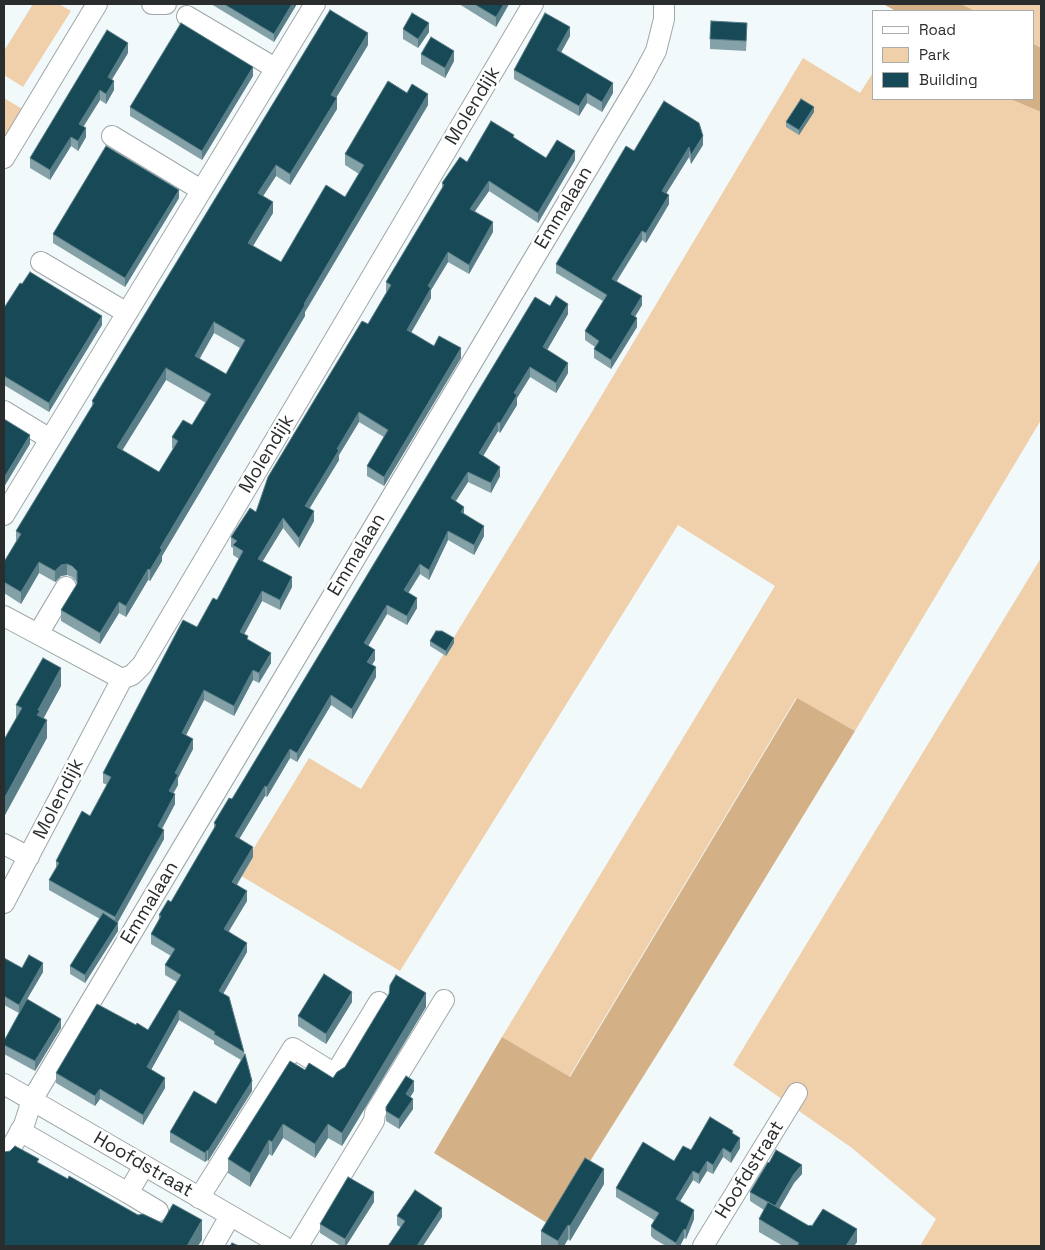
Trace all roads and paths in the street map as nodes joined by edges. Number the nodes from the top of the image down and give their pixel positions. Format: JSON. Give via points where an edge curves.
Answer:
{"nodes":[{"id":1,"x":97,"y":4,"type":"edge"},
{"id":2,"x":315,"y":4,"type":"edge"},
{"id":3,"x":533,"y":4,"type":"edge"},
{"id":4,"x":664,"y":4,"type":"edge"},
{"id":5,"x":187,"y":16,"type":"dead end"},
{"id":6,"x":275,"y":68,"type":"junction"},
{"id":7,"x":112,"y":136,"type":"dead end"},
{"id":8,"x":4,"y":158,"type":"edge"},
{"id":9,"x":202,"y":190,"type":"junction"},
{"id":10,"x":41,"y":262,"type":"dead end"},
{"id":11,"x":126,"y":313,"type":"junction"},
{"id":12,"x":4,"y":410,"type":"edge"},
{"id":13,"x":50,"y":439,"type":"junction"},
{"id":14,"x":4,"y":515,"type":"edge"},
{"id":15,"x":66,"y":587,"type":"dead end"},
{"id":16,"x":4,"y":616,"type":"edge"},
{"id":17,"x":38,"y":634,"type":"junction"},
{"id":18,"x":122,"y":679,"type":"junction"},
{"id":19,"x":4,"y":844,"type":"edge"},
{"id":20,"x":29,"y":857,"type":"junction"},
{"id":21,"x":4,"y":903,"type":"edge"},
{"id":22,"x":444,"y":1000,"type":"dead end"},
{"id":23,"x":379,"y":1002,"type":"dead end"},
{"id":24,"x":4,"y":1084,"type":"edge"},
{"id":25,"x":797,"y":1093,"type":"dead end"},
{"id":26,"x":32,"y":1100,"type":"junction"},
{"id":27,"x":20,"y":1131,"type":"junction"},
{"id":28,"x":4,"y":1159,"type":"edge"},
{"id":29,"x":144,"y":1166,"type":"junction"},
{"id":30,"x":128,"y":1194,"type":"junction"},
{"id":31,"x":199,"y":1198,"type":"junction"},
{"id":32,"x":158,"y":1211,"type":"dead end"},
{"id":33,"x":230,"y":1216,"type":"junction"},
{"id":34,"x":212,"y":1246,"type":"edge"},
{"id":35,"x":282,"y":1246,"type":"edge"},
{"id":36,"x":298,"y":1246,"type":"edge"},
{"id":37,"x":703,"y":1246,"type":"edge"}],
"edges":[{"from":1,"to":8,"type":"street"},
{"from":2,"to":6,"type":"street"},
{"from":3,"to":18,"type":"street","name":"Molendijk","via":[[142,665]]},
{"from":4,"to":26,"type":"street","name":"Emmalaan","via":[[664,19],[656,51],[641,78]]},
{"from":5,"to":6,"type":"street"},
{"from":6,"to":9,"type":"street"},
{"from":7,"to":9,"type":"street"},
{"from":9,"to":11,"type":"street"},
{"from":10,"to":11,"type":"street"},
{"from":11,"to":13,"type":"street"},
{"from":12,"to":13,"type":"street"},
{"from":13,"to":14,"type":"street"},
{"from":15,"to":17,"type":"street"},
{"from":16,"to":17,"type":"street"},
{"from":17,"to":18,"type":"street"},
{"from":18,"to":20,"type":"street","name":"Molendijk"},
{"from":19,"to":20,"type":"street"},
{"from":20,"to":21,"type":"street","name":"Molendijk"},
{"from":22,"to":36,"type":"street"},
{"from":23,"to":31,"type":"street","via":[[335,1074],[293,1048]]},
{"from":24,"to":26,"type":"street","name":"Hoofdstraat"},
{"from":25,"to":37,"type":"street","name":"Hoofdstraat"},
{"from":26,"to":27,"type":"street","name":"Emmalaan"},
{"from":26,"to":29,"type":"street","name":"Hoofdstraat"},
{"from":27,"to":28,"type":"street","name":"Emmalaan"},
{"from":27,"to":30,"type":"street"},
{"from":29,"to":30,"type":"street"},
{"from":29,"to":31,"type":"street","name":"Hoofdstraat"},
{"from":30,"to":32,"type":"street"},
{"from":31,"to":33,"type":"street","name":"Hoofdstraat"},
{"from":33,"to":34,"type":"street"},
{"from":33,"to":35,"type":"street","name":"Hoofdstraat"}]}
